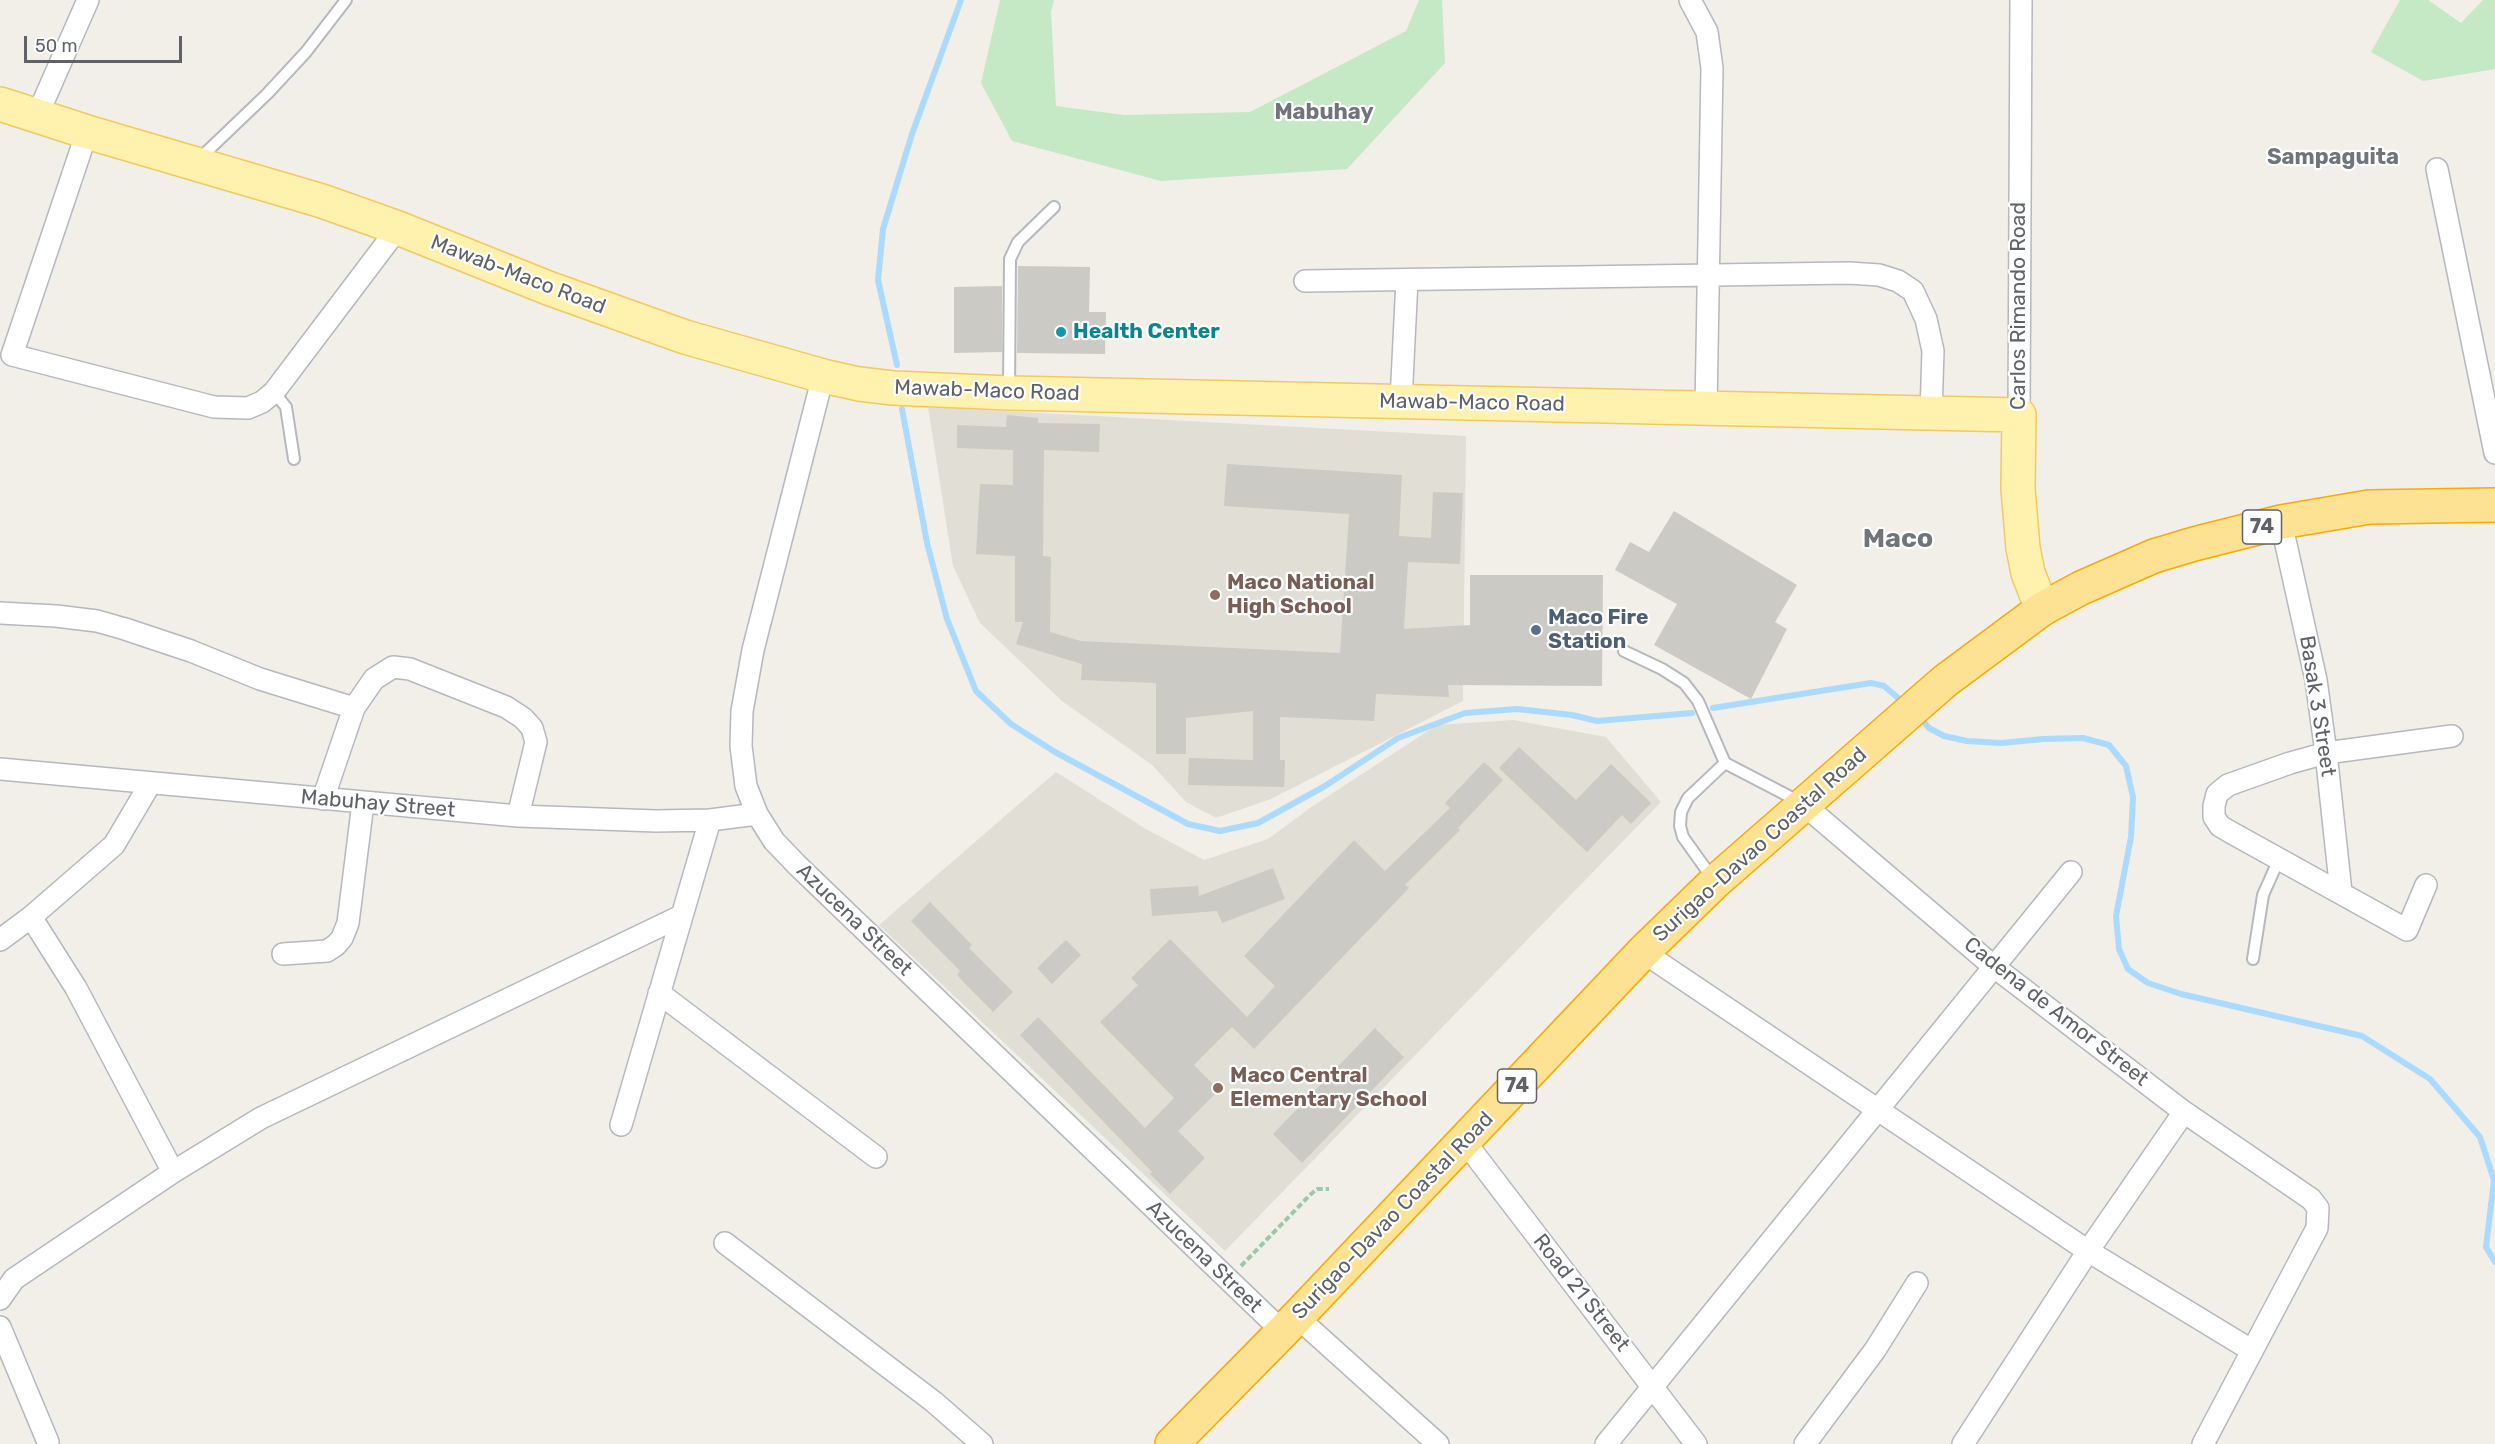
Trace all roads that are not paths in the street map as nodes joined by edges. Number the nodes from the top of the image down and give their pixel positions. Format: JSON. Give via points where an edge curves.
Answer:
{"nodes":[{"id":1,"x":88,"y":0,"type":"edge"},
{"id":2,"x":346,"y":0,"type":"edge"},
{"id":3,"x":1690,"y":0,"type":"edge"},
{"id":4,"x":2021,"y":0,"type":"edge"},
{"id":5,"x":0,"y":104,"type":"edge"},
{"id":6,"x":37,"y":116,"type":"junction"},
{"id":7,"x":87,"y":132,"type":"junction"},
{"id":8,"x":196,"y":162,"type":"junction"},
{"id":9,"x":2437,"y":169,"type":"dead end"},
{"id":10,"x":1054,"y":207,"type":"dead end"},
{"id":11,"x":398,"y":228,"type":"junction"},
{"id":12,"x":1710,"y":276,"type":"junction"},
{"id":13,"x":1407,"y":280,"type":"junction"},
{"id":14,"x":1305,"y":281,"type":"dead end"},
{"id":15,"x":823,"y":376,"type":"junction"},
{"id":16,"x":274,"y":392,"type":"junction"},
{"id":17,"x":1009,"y":393,"type":"junction"},
{"id":18,"x":1401,"y":401,"type":"junction"},
{"id":19,"x":1706,"y":408,"type":"junction"},
{"id":20,"x":1931,"y":413,"type":"junction"},
{"id":21,"x":2019,"y":415,"type":"junction"},
{"id":22,"x":2495,"y":453,"type":"edge"},
{"id":23,"x":294,"y":459,"type":"dead end"},
{"id":24,"x":2495,"y":505,"type":"edge"},
{"id":25,"x":2281,"y":522,"type":"junction"},
{"id":26,"x":2042,"y":609,"type":"junction"},
{"id":27,"x":0,"y":613,"type":"edge"},
{"id":28,"x":1624,"y":651,"type":"dead end"},
{"id":29,"x":354,"y":708,"type":"junction"},
{"id":30,"x":2452,"y":736,"type":"dead end"},
{"id":31,"x":2326,"y":753,"type":"junction"},
{"id":32,"x":1725,"y":762,"type":"junction"},
{"id":33,"x":0,"y":769,"type":"edge"},
{"id":34,"x":150,"y":784,"type":"junction"},
{"id":35,"x":323,"y":799,"type":"junction"},
{"id":36,"x":363,"y":802,"type":"junction"},
{"id":37,"x":1803,"y":804,"type":"junction"},
{"id":38,"x":757,"y":814,"type":"junction"},
{"id":39,"x":518,"y":816,"type":"junction"},
{"id":40,"x":710,"y":820,"type":"junction"},
{"id":41,"x":2279,"y":859,"type":"junction"},
{"id":42,"x":2071,"y":872,"type":"dead end"},
{"id":43,"x":1715,"y":882,"type":"junction"},
{"id":44,"x":2426,"y":885,"type":"dead end"},
{"id":45,"x":2341,"y":892,"type":"junction"},
{"id":46,"x":681,"y":916,"type":"junction"},
{"id":47,"x":32,"y":917,"type":"junction"},
{"id":48,"x":0,"y":940,"type":"edge"},
{"id":49,"x":1643,"y":952,"type":"junction"},
{"id":50,"x":283,"y":954,"type":"dead end"},
{"id":51,"x":2253,"y":959,"type":"dead end"},
{"id":52,"x":1994,"y":966,"type":"junction"},
{"id":53,"x":659,"y":993,"type":"junction"},
{"id":54,"x":1877,"y":1110,"type":"junction"},
{"id":55,"x":2184,"y":1112,"type":"junction"},
{"id":56,"x":621,"y":1125,"type":"dead end"},
{"id":57,"x":1465,"y":1142,"type":"junction"},
{"id":58,"x":876,"y":1157,"type":"dead end"},
{"id":59,"x":173,"y":1172,"type":"junction"},
{"id":60,"x":725,"y":1243,"type":"dead end"},
{"id":61,"x":2088,"y":1251,"type":"junction"},
{"id":62,"x":1917,"y":1283,"type":"dead end"},
{"id":63,"x":0,"y":1299,"type":"edge"},
{"id":64,"x":1290,"y":1325,"type":"junction"},
{"id":65,"x":0,"y":1327,"type":"edge"},
{"id":66,"x":2251,"y":1350,"type":"junction"},
{"id":67,"x":1654,"y":1387,"type":"junction"},
{"id":68,"x":48,"y":1443,"type":"edge"},
{"id":69,"x":982,"y":1444,"type":"edge"},
{"id":70,"x":1172,"y":1444,"type":"edge"},
{"id":71,"x":1437,"y":1444,"type":"edge"},
{"id":72,"x":1606,"y":1444,"type":"edge"},
{"id":73,"x":1696,"y":1444,"type":"edge"},
{"id":74,"x":1805,"y":1444,"type":"edge"},
{"id":75,"x":1963,"y":1444,"type":"edge"},
{"id":76,"x":2203,"y":1444,"type":"edge"}],
"edges":[{"from":1,"to":6,"type":"street"},
{"from":2,"to":8,"type":"lane","via":[[306,52]]},
{"from":3,"to":12,"type":"street","via":[[1707,32],[1712,68]]},
{"from":4,"to":21,"type":"street","name":"Carlos Rimando Road"},
{"from":5,"to":6,"type":"main road","name":"Mawab-Maco Road"},
{"from":6,"to":7,"type":"main road","name":"Mawab-Maco Road"},
{"from":7,"to":8,"type":"main road","name":"Mawab-Maco Road"},
{"from":7,"to":16,"type":"street","via":[[12,355],[214,407],[248,408]]},
{"from":8,"to":11,"type":"main road","name":"Mawab-Maco Road"},
{"from":9,"to":22,"type":"street"},
{"from":10,"to":17,"type":"lane","via":[[1018,242],[1010,258]]},
{"from":11,"to":15,"type":"main road","name":"Mawab-Maco Road","via":[[675,334]]},
{"from":11,"to":16,"type":"street"},
{"from":12,"to":13,"type":"street"},
{"from":12,"to":19,"type":"street"},
{"from":12,"to":20,"type":"street","via":[[1849,273],[1898,281],[1913,291],[1926,319],[1933,351]]},
{"from":13,"to":14,"type":"street"},
{"from":13,"to":18,"type":"street"},
{"from":15,"to":17,"type":"main road","name":"Mawab-Maco Road","via":[[893,388]]},
{"from":15,"to":38,"type":"street","name":"Azucena Street","via":[[753,650],[742,711],[746,786]]},
{"from":16,"to":23,"type":"lane","via":[[286,406]]},
{"from":17,"to":18,"type":"main road","name":"Mawab-Maco Road"},
{"from":18,"to":19,"type":"main road","name":"Mawab-Maco Road"},
{"from":19,"to":20,"type":"main road","name":"Mawab-Maco Road"},
{"from":20,"to":21,"type":"main road","name":"Mawab-Maco Road"},
{"from":21,"to":26,"type":"main road","name":"Carlos Rimando Road","via":[[2021,538],[2028,573]]},
{"from":24,"to":25,"type":"highway","name":"Surigao-Davao Coastal Road","number":"74","via":[[2369,507]]},
{"from":25,"to":26,"type":"highway","name":"Surigao-Davao Coastal Road","number":"74","via":[[2154,556]]},
{"from":25,"to":31,"type":"street","name":"Basak 3 Street","via":[[2316,680]]},
{"from":26,"to":37,"type":"highway","name":"Surigao-Davao Coastal Road","number":"74","via":[[1946,681]]},
{"from":27,"to":29,"type":"street","via":[[97,621]]},
{"from":28,"to":32,"type":"lane","via":[[1684,683],[1698,701]]},
{"from":29,"to":35,"type":"street"},
{"from":29,"to":39,"type":"street","via":[[374,679],[393,667],[410,669],[506,707],[523,718],[532,728],[536,742]]},
{"from":30,"to":31,"type":"street"},
{"from":31,"to":41,"type":"street","via":[[2228,785],[2217,794],[2214,817],[2220,826]]},
{"from":31,"to":45,"type":"street","name":"Basak 3 Street"},
{"from":32,"to":37,"type":"lane"},
{"from":32,"to":43,"type":"lane","via":[[1688,798],[1681,812],[1683,837]]},
{"from":33,"to":34,"type":"street","name":"Mabuhay Street"},
{"from":34,"to":35,"type":"street","name":"Mabuhay Street"},
{"from":34,"to":47,"type":"street","via":[[114,845]]},
{"from":35,"to":36,"type":"street","name":"Mabuhay Street"},
{"from":36,"to":39,"type":"street","name":"Mabuhay Street"},
{"from":36,"to":50,"type":"street","via":[[348,923],[342,938],[327,951]]},
{"from":37,"to":43,"type":"highway","name":"Surigao-Davao Coastal Road","number":"74"},
{"from":37,"to":52,"type":"street","name":"Cadena de Amor Street"},
{"from":38,"to":40,"type":"street","name":"Mabuhay Street"},
{"from":38,"to":64,"type":"street","name":"Azucena Street","via":[[774,841],[798,866],[1228,1280]]},
{"from":39,"to":40,"type":"street","name":"Mabuhay Street"},
{"from":40,"to":46,"type":"street"},
{"from":41,"to":45,"type":"street"},
{"from":41,"to":51,"type":"lane","via":[[2263,895]]},
{"from":42,"to":52,"type":"street"},
{"from":43,"to":49,"type":"highway","name":"Surigao-Davao Coastal Road","number":"74"},
{"from":44,"to":45,"type":"street","via":[[2407,930]]},
{"from":46,"to":53,"type":"street"},
{"from":46,"to":59,"type":"street","via":[[261,1118]]},
{"from":47,"to":48,"type":"street"},
{"from":47,"to":59,"type":"street","via":[[76,988]]},
{"from":49,"to":54,"type":"street"},
{"from":49,"to":57,"type":"highway","name":"Surigao-Davao Coastal Road","number":"74"},
{"from":52,"to":54,"type":"street"},
{"from":52,"to":55,"type":"street","name":"Cadena de Amor Street"},
{"from":53,"to":56,"type":"street"},
{"from":53,"to":58,"type":"street"},
{"from":54,"to":61,"type":"street"},
{"from":54,"to":67,"type":"street"},
{"from":55,"to":61,"type":"street"},
{"from":55,"to":66,"type":"street","name":"Cadena de Amor Street","via":[[2300,1191],[2318,1208],[2317,1228]]},
{"from":57,"to":64,"type":"highway","name":"Surigao-Davao Coastal Road","number":"74"},
{"from":57,"to":67,"type":"street","name":"Road 21 Street"},
{"from":59,"to":63,"type":"street","via":[[14,1279]]},
{"from":60,"to":69,"type":"street","via":[[934,1402]]},
{"from":61,"to":66,"type":"street"},
{"from":61,"to":75,"type":"street"},
{"from":62,"to":74,"type":"street","via":[[1875,1350]]},
{"from":64,"to":70,"type":"highway","name":"Surigao-Davao Coastal Road","number":"74"},
{"from":64,"to":71,"type":"street","name":"Azucena Street"},
{"from":65,"to":68,"type":"street"},
{"from":66,"to":76,"type":"street"},
{"from":67,"to":72,"type":"street"},
{"from":67,"to":73,"type":"street","name":"Road 21 Street"}]}
